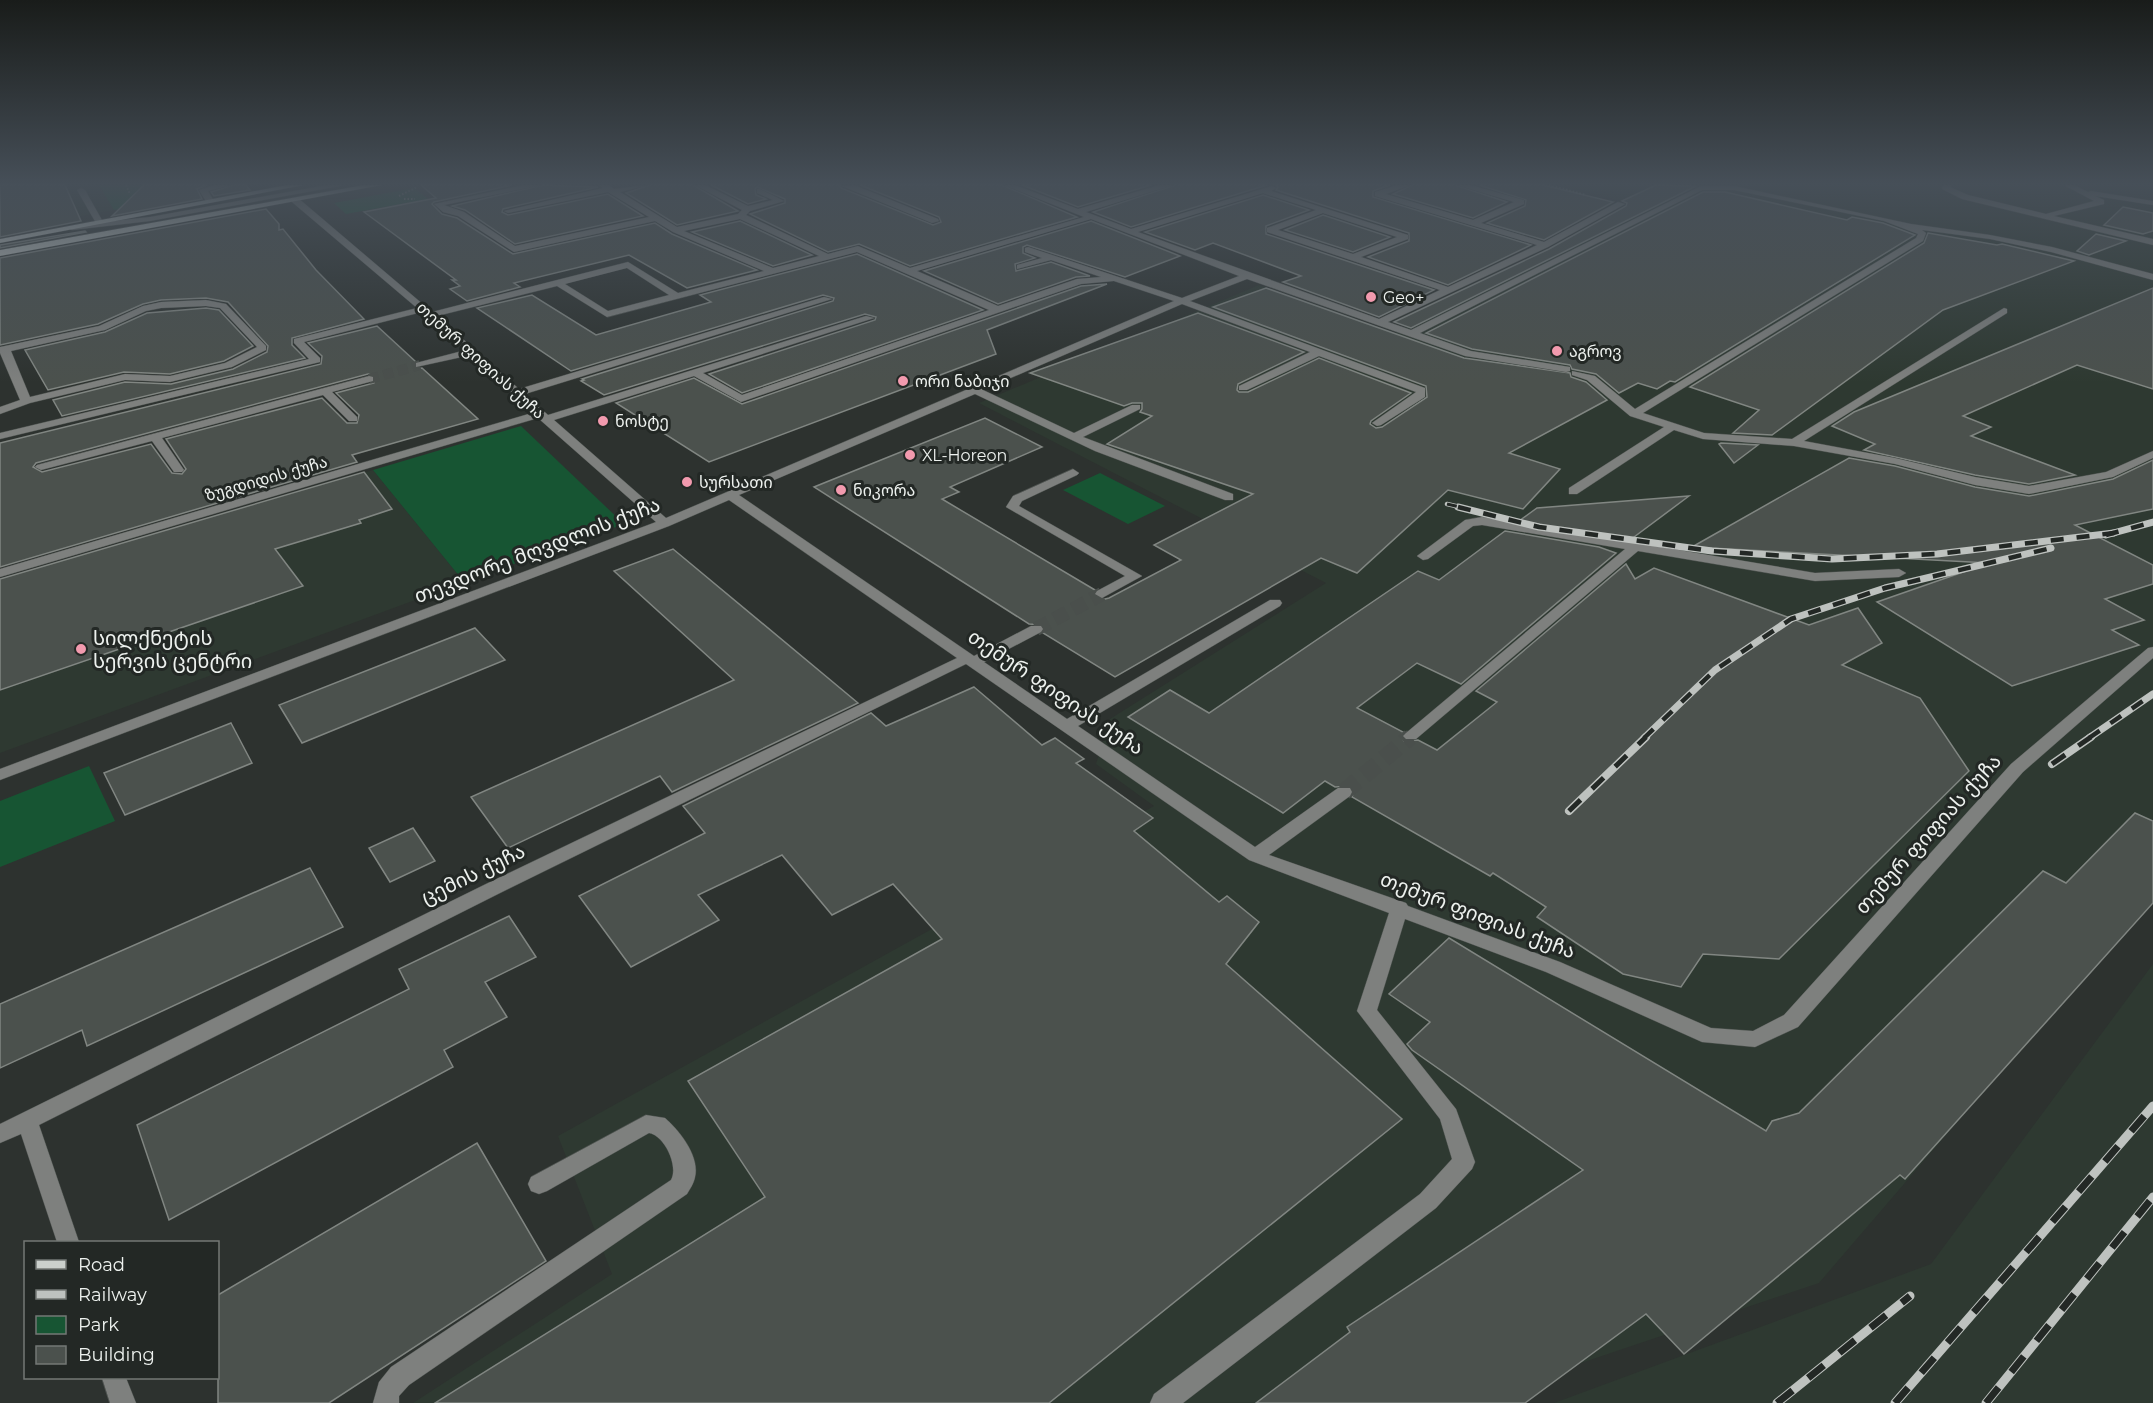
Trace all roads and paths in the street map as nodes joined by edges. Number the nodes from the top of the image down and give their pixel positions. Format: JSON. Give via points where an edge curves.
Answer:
{"nodes":[{"id":1,"x":355,"y":250,"type":"edge"},
{"id":2,"x":724,"y":250,"type":"edge"},
{"id":3,"x":814,"y":250,"type":"edge"},
{"id":4,"x":852,"y":250,"type":"edge"},
{"id":5,"x":861,"y":250,"type":"edge"},
{"id":6,"x":979,"y":250,"type":"edge"},
{"id":7,"x":1029,"y":250,"type":"edge"},
{"id":8,"x":1179,"y":250,"type":"edge"},
{"id":9,"x":1333,"y":250,"type":"edge"},
{"id":10,"x":1370,"y":250,"type":"edge"},
{"id":11,"x":1533,"y":250,"type":"edge"},
{"id":12,"x":1577,"y":250,"type":"edge"},
{"id":13,"x":1901,"y":250,"type":"edge"},
{"id":14,"x":2054,"y":250,"type":"edge"},
{"id":15,"x":826,"y":257,"type":"junction"},
{"id":16,"x":1353,"y":257,"type":"junction"},
{"id":17,"x":1050,"y":258,"type":"junction"},
{"id":18,"x":1020,"y":267,"type":"dead end"},
{"id":19,"x":772,"y":271,"type":"junction"},
{"id":20,"x":909,"y":271,"type":"junction"},
{"id":21,"x":1247,"y":276,"type":"junction"},
{"id":22,"x":2153,"y":277,"type":"edge"},
{"id":23,"x":1112,"y":279,"type":"junction"},
{"id":24,"x":558,"y":283,"type":"junction"},
{"id":25,"x":1448,"y":290,"type":"junction"},
{"id":26,"x":677,"y":296,"type":"junction"},
{"id":27,"x":827,"y":299,"type":"dead end"},
{"id":28,"x":1182,"y":301,"type":"junction"},
{"id":29,"x":998,"y":310,"type":"junction"},
{"id":30,"x":2004,"y":310,"type":"dead end"},
{"id":31,"x":427,"y":312,"type":"junction"},
{"id":32,"x":869,"y":318,"type":"dead end"},
{"id":33,"x":1379,"y":323,"type":"junction"},
{"id":34,"x":1411,"y":334,"type":"junction"},
{"id":35,"x":2,"y":350,"type":"edge"},
{"id":36,"x":473,"y":351,"type":"junction"},
{"id":37,"x":1319,"y":352,"type":"junction"},
{"id":38,"x":420,"y":365,"type":"tunnel mouth"},
{"id":39,"x":695,"y":372,"type":"junction"},
{"id":40,"x":369,"y":379,"type":"tunnel mouth"},
{"id":41,"x":1243,"y":388,"type":"dead end"},
{"id":42,"x":975,"y":390,"type":"junction"},
{"id":43,"x":325,"y":391,"type":"junction"},
{"id":44,"x":517,"y":393,"type":"junction"},
{"id":45,"x":26,"y":401,"type":"junction"},
{"id":46,"x":1136,"y":407,"type":"dead end"},
{"id":47,"x":0,"y":411,"type":"edge"},
{"id":48,"x":1634,"y":414,"type":"junction"},
{"id":49,"x":544,"y":417,"type":"junction"},
{"id":50,"x":353,"y":419,"type":"dead end"},
{"id":51,"x":1377,"y":423,"type":"dead end"},
{"id":52,"x":1671,"y":427,"type":"junction"},
{"id":53,"x":0,"y":436,"type":"edge"},
{"id":54,"x":155,"y":436,"type":"junction"},
{"id":55,"x":1075,"y":437,"type":"junction"},
{"id":56,"x":1794,"y":443,"type":"junction"},
{"id":57,"x":2153,"y":454,"type":"edge"},
{"id":58,"x":41,"y":467,"type":"dead end"},
{"id":59,"x":178,"y":470,"type":"dead end"},
{"id":60,"x":1073,"y":473,"type":"dead end"},
{"id":61,"x":1573,"y":491,"type":"dead end"},
{"id":62,"x":732,"y":496,"type":"junction"},
{"id":63,"x":1229,"y":497,"type":"dead end"},
{"id":64,"x":665,"y":523,"type":"junction"},
{"id":65,"x":1635,"y":547,"type":"junction"},
{"id":66,"x":1423,"y":556,"type":"dead end"},
{"id":67,"x":0,"y":573,"type":"edge"},
{"id":68,"x":1899,"y":573,"type":"dead end"},
{"id":69,"x":1102,"y":594,"type":"tunnel mouth"},
{"id":70,"x":1275,"y":603,"type":"dead end"},
{"id":71,"x":1036,"y":629,"type":"tunnel mouth"},
{"id":72,"x":2153,"y":651,"type":"edge"},
{"id":73,"x":971,"y":660,"type":"junction"},
{"id":74,"x":1067,"y":726,"type":"junction"},
{"id":75,"x":1411,"y":736,"type":"tunnel mouth"},
{"id":76,"x":0,"y":775,"type":"edge"},
{"id":77,"x":1344,"y":792,"type":"tunnel mouth"},
{"id":78,"x":1255,"y":856,"type":"junction"},
{"id":79,"x":1400,"y":908,"type":"junction"},
{"id":80,"x":27,"y":1121,"type":"junction"},
{"id":81,"x":0,"y":1134,"type":"edge"},
{"id":82,"x":539,"y":1184,"type":"dead end"},
{"id":83,"x":68,"y":1241,"type":"edge"},
{"id":84,"x":115,"y":1379,"type":"edge"},
{"id":85,"x":123,"y":1403,"type":"edge"},
{"id":86,"x":386,"y":1403,"type":"edge"},
{"id":87,"x":1163,"y":1403,"type":"edge"}],
"edges":[{"from":1,"to":31,"type":"street","name":"თემურ ფიფიას ქუჩა"},
{"from":2,"to":19,"type":"street"},
{"from":3,"to":15,"type":"street"},
{"from":4,"to":15,"type":"street"},
{"from":5,"to":20,"type":"street"},
{"from":6,"to":20,"type":"street"},
{"from":7,"to":17,"type":"street"},
{"from":8,"to":21,"type":"street"},
{"from":9,"to":16,"type":"street"},
{"from":10,"to":16,"type":"street"},
{"from":11,"to":25,"type":"street"},
{"from":12,"to":34,"type":"street"},
{"from":13,"to":48,"type":"street"},
{"from":14,"to":22,"type":"street"},
{"from":15,"to":19,"type":"street"},
{"from":16,"to":25,"type":"street"},
{"from":17,"to":18,"type":"street"},
{"from":17,"to":23,"type":"street"},
{"from":19,"to":26,"type":"street"},
{"from":20,"to":29,"type":"street"},
{"from":21,"to":28,"type":"street","name":"თევდორე მღვდლის ქუჩა"},
{"from":21,"to":33,"type":"street"},
{"from":23,"to":28,"type":"street"},
{"from":23,"to":29,"type":"street","via":[[1080,281]]},
{"from":24,"to":26,"type":"street","via":[[608,314]]},
{"from":24,"to":26,"type":"street","via":[[628,265]]},
{"from":24,"to":31,"type":"street"},
{"from":25,"to":33,"type":"street"},
{"from":27,"to":44,"type":"street"},
{"from":28,"to":37,"type":"street"},
{"from":28,"to":42,"type":"street","name":"თევდორე მღვდლის ქუჩა"},
{"from":29,"to":39,"type":"street","via":[[741,399]]},
{"from":30,"to":56,"type":"street"},
{"from":31,"to":36,"type":"street","name":"თემურ ფიფიას ქუჩა"},
{"from":31,"to":53,"type":"street","via":[[297,341],[316,360]]},
{"from":32,"to":39,"type":"street","name":"ზუგდიდის ქუჩა"},
{"from":33,"to":34,"type":"street"},
{"from":34,"to":48,"type":"street","via":[[1469,354],[1555,366],[1591,378]]},
{"from":35,"to":45,"type":"street"},
{"from":35,"to":45,"type":"street","via":[[102,328],[143,309],[206,303],[223,306],[263,348],[228,365],[170,379],[125,377]]},
{"from":36,"to":38,"type":"street"},
{"from":36,"to":44,"type":"street","name":"თემურ ფიფიას ქუჩა"},
{"from":37,"to":41,"type":"street"},
{"from":37,"to":51,"type":"street","via":[[1421,390],[1421,395]]},
{"from":39,"to":49,"type":"street","name":"ზუგდიდის ქუჩა"},
{"from":40,"to":43,"type":"street"},
{"from":42,"to":55,"type":"street"},
{"from":42,"to":62,"type":"street","name":"თევდორე მღვდლის ქუჩა"},
{"from":43,"to":50,"type":"street"},
{"from":43,"to":54,"type":"street"},
{"from":44,"to":49,"type":"street","name":"თემურ ფიფიას ქუჩა"},
{"from":45,"to":47,"type":"street"},
{"from":46,"to":55,"type":"street"},
{"from":48,"to":52,"type":"street"},
{"from":49,"to":64,"type":"street","name":"თემურ ფიფიას ქუჩა"},
{"from":49,"to":67,"type":"street","name":"ზუგდიდის ქუჩა"},
{"from":52,"to":56,"type":"street","via":[[1703,436]]},
{"from":52,"to":61,"type":"street"},
{"from":54,"to":58,"type":"street"},
{"from":54,"to":59,"type":"street"},
{"from":55,"to":63,"type":"street"},
{"from":56,"to":57,"type":"street","via":[[2029,490],[2109,475]]},
{"from":60,"to":69,"type":"street","via":[[1017,499],[1012,507],[1135,576]]},
{"from":62,"to":64,"type":"street","name":"თევდორე მღვდლის ქუჩა"},
{"from":62,"to":73,"type":"street","name":"თემურ ფიფიას ქუჩა"},
{"from":64,"to":76,"type":"street","name":"თევდორე მღვდლის ქუჩა"},
{"from":65,"to":66,"type":"street","via":[[1482,521],[1469,523]]},
{"from":65,"to":68,"type":"street","via":[[1815,577]]},
{"from":65,"to":75,"type":"street"},
{"from":70,"to":74,"type":"street"},
{"from":71,"to":73,"type":"street","name":"ცემის ქუჩა"},
{"from":72,"to":79,"type":"street","name":"თემურ ფიფიას ქუჩა","via":[[2017,768],[1791,1021],[1755,1039],[1709,1036],[1554,967]]},
{"from":73,"to":74,"type":"street","name":"თემურ ფიფიას ქუჩა"},
{"from":73,"to":80,"type":"street","name":"ცემის ქუჩა","via":[[503,884]]},
{"from":74,"to":78,"type":"street","name":"თემურ ფიფიას ქუჩა"},
{"from":77,"to":78,"type":"street"},
{"from":78,"to":79,"type":"street","name":"თემურ ფიფიას ქუჩა"},
{"from":79,"to":87,"type":"street","via":[[1367,1011],[1449,1115],[1464,1162],[1428,1201]]},
{"from":80,"to":81,"type":"street","name":"ცემის ქუჩა"},
{"from":80,"to":83,"type":"street"},
{"from":82,"to":86,"type":"street","via":[[646,1124],[658,1124],[665,1131],[685,1164],[686,1175],[680,1187],[400,1376],[389,1387]]},
{"from":84,"to":85,"type":"street"}]}
